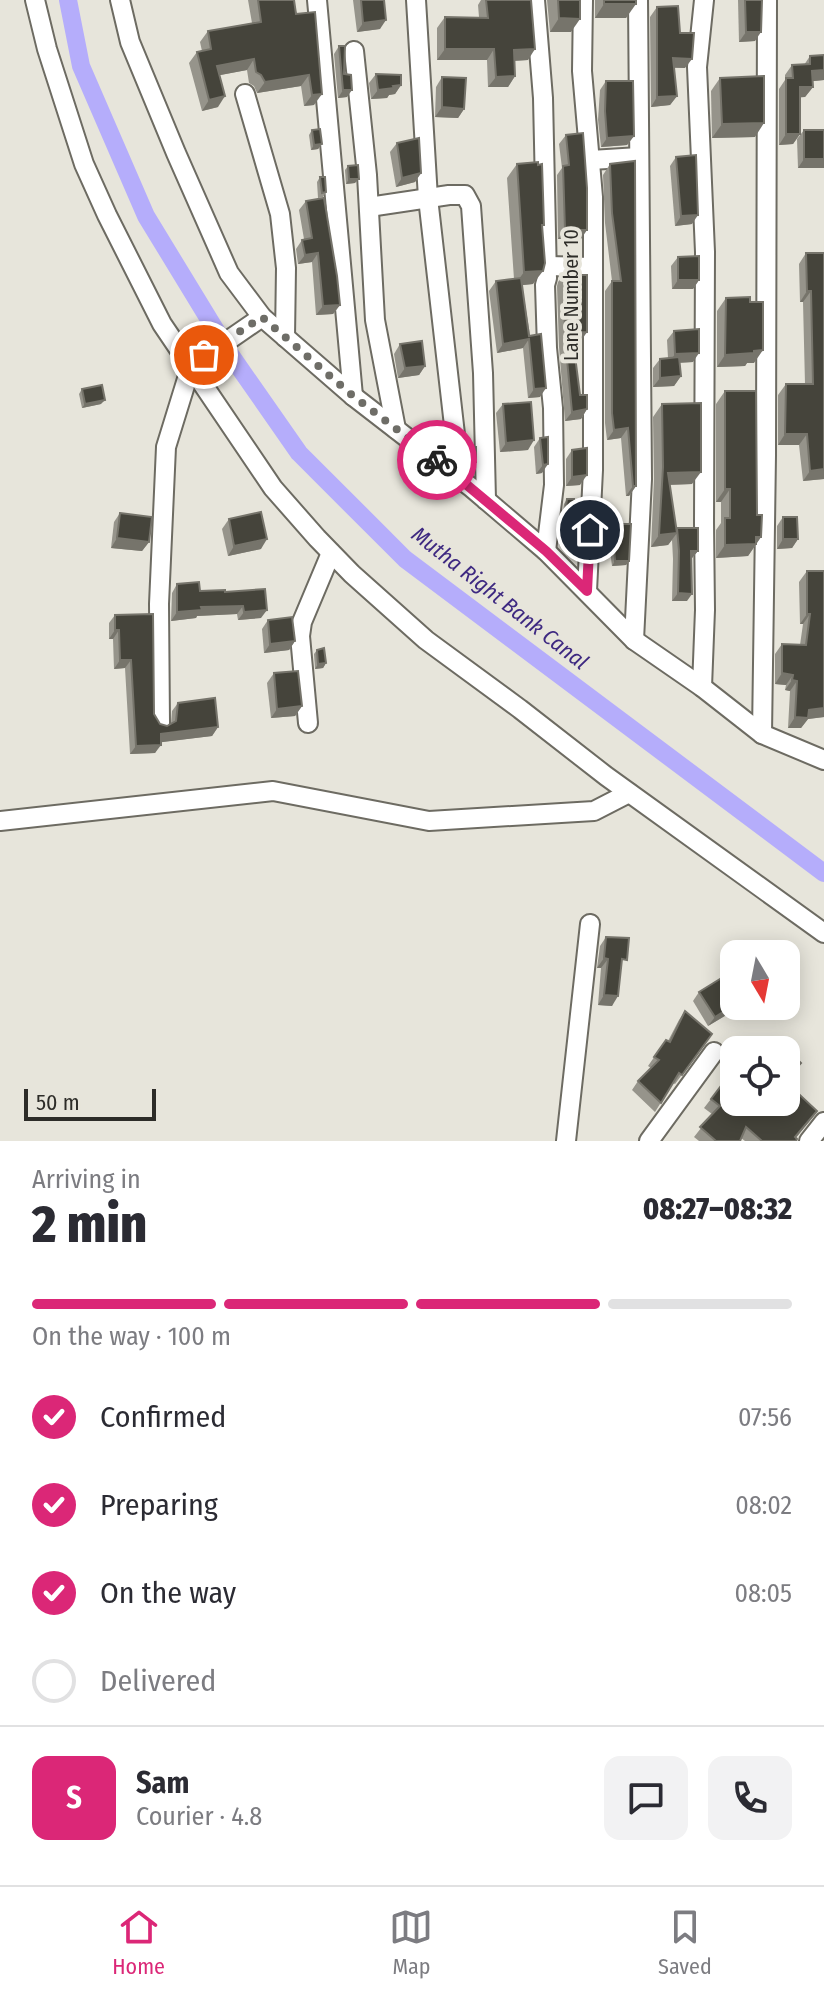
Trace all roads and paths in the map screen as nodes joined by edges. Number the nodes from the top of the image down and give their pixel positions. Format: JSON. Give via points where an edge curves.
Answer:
{"nodes":[{"id":1,"x":35,"y":0,"type":"edge"},
{"id":2,"x":120,"y":0,"type":"edge"},
{"id":3,"x":317,"y":0,"type":"edge"},
{"id":4,"x":416,"y":0,"type":"edge"},
{"id":5,"x":535,"y":0,"type":"edge"},
{"id":6,"x":583,"y":0,"type":"edge"},
{"id":7,"x":638,"y":0,"type":"edge"},
{"id":8,"x":704,"y":0,"type":"edge"},
{"id":9,"x":767,"y":0,"type":"edge"},
{"id":10,"x":354,"y":51,"type":"dead end"},
{"id":11,"x":245,"y":94,"type":"dead end"},
{"id":12,"x":639,"y":157,"type":"junction"},
{"id":13,"x":591,"y":160,"type":"junction"},
{"id":14,"x":428,"y":198,"type":"junction"},
{"id":15,"x":369,"y":207,"type":"junction"},
{"id":16,"x":547,"y":266,"type":"junction"},
{"id":17,"x":593,"y":267,"type":"junction"},
{"id":18,"x":262,"y":317,"type":"junction"},
{"id":19,"x":285,"y":337,"type":"junction"},
{"id":20,"x":198,"y":360,"type":"junction"},
{"id":21,"x":353,"y":396,"type":"junction"},
{"id":22,"x":396,"y":429,"type":"junction"},
{"id":23,"x":460,"y":478,"type":"junction"},
{"id":24,"x":486,"y":500,"type":"junction"},
{"id":25,"x":546,"y":551,"type":"junction"},
{"id":26,"x":331,"y":553,"type":"junction"},
{"id":27,"x":587,"y":591,"type":"junction"},
{"id":28,"x":634,"y":640,"type":"junction"},
{"id":29,"x":702,"y":687,"type":"junction"},
{"id":30,"x":160,"y":723,"type":"edge"},
{"id":31,"x":308,"y":723,"type":"dead end"},
{"id":32,"x":762,"y":734,"type":"junction"},
{"id":33,"x":824,"y":760,"type":"edge"},
{"id":34,"x":629,"y":793,"type":"junction"},
{"id":35,"x":0,"y":821,"type":"edge"},
{"id":36,"x":590,"y":924,"type":"dead end"},
{"id":37,"x":824,"y":933,"type":"edge"},
{"id":38,"x":714,"y":1052,"type":"dead end"},
{"id":39,"x":824,"y":1122,"type":"edge"},
{"id":40,"x":566,"y":1141,"type":"edge"},
{"id":41,"x":649,"y":1141,"type":"edge"},
{"id":42,"x":809,"y":1141,"type":"edge"}],
"edges":[{"from":1,"to":20,"type":"street","via":[[84,164],[162,324]]},
{"from":2,"to":18,"type":"street","via":[[130,42],[211,233],[229,273]]},
{"from":3,"to":21,"type":"street"},
{"from":4,"to":14,"type":"street"},
{"from":5,"to":16,"type":"street"},
{"from":6,"to":13,"type":"street","name":"Lane Number 10","via":[[582,71]]},
{"from":7,"to":12,"type":"street"},
{"from":8,"to":29,"type":"street","via":[[697,67],[705,252]]},
{"from":9,"to":32,"type":"street"},
{"from":10,"to":15,"type":"street"},
{"from":11,"to":19,"type":"street","via":[[280,214]]},
{"from":12,"to":13,"type":"street"},
{"from":12,"to":28,"type":"street","via":[[642,479]]},
{"from":13,"to":17,"type":"street","name":"Lane Number 10"},
{"from":14,"to":15,"type":"street"},
{"from":14,"to":23,"type":"street"},
{"from":14,"to":24,"type":"street","via":[[465,195],[471,206]]},
{"from":15,"to":22,"type":"street","via":[[375,320]]},
{"from":16,"to":17,"type":"street"},
{"from":16,"to":25,"type":"street","via":[[554,485]]},
{"from":17,"to":27,"type":"street","name":"Lane Number 10"},
{"from":18,"to":19,"type":"street"},
{"from":18,"to":20,"type":"street"},
{"from":19,"to":21,"type":"street"},
{"from":20,"to":26,"type":"street","via":[[273,488]]},
{"from":20,"to":30,"type":"street","via":[[164,463]]},
{"from":21,"to":22,"type":"street"},
{"from":22,"to":23,"type":"street"},
{"from":23,"to":24,"type":"street"},
{"from":24,"to":25,"type":"street"},
{"from":25,"to":27,"type":"street"},
{"from":26,"to":31,"type":"street","via":[[300,636]]},
{"from":26,"to":34,"type":"street","via":[[426,640]]},
{"from":27,"to":28,"type":"street"},
{"from":28,"to":29,"type":"street"},
{"from":29,"to":32,"type":"street"},
{"from":32,"to":33,"type":"street"},
{"from":34,"to":35,"type":"street","via":[[594,811],[429,821],[273,791]]},
{"from":34,"to":37,"type":"street"},
{"from":36,"to":40,"type":"street"},
{"from":38,"to":41,"type":"street"},
{"from":39,"to":42,"type":"street"}]}
